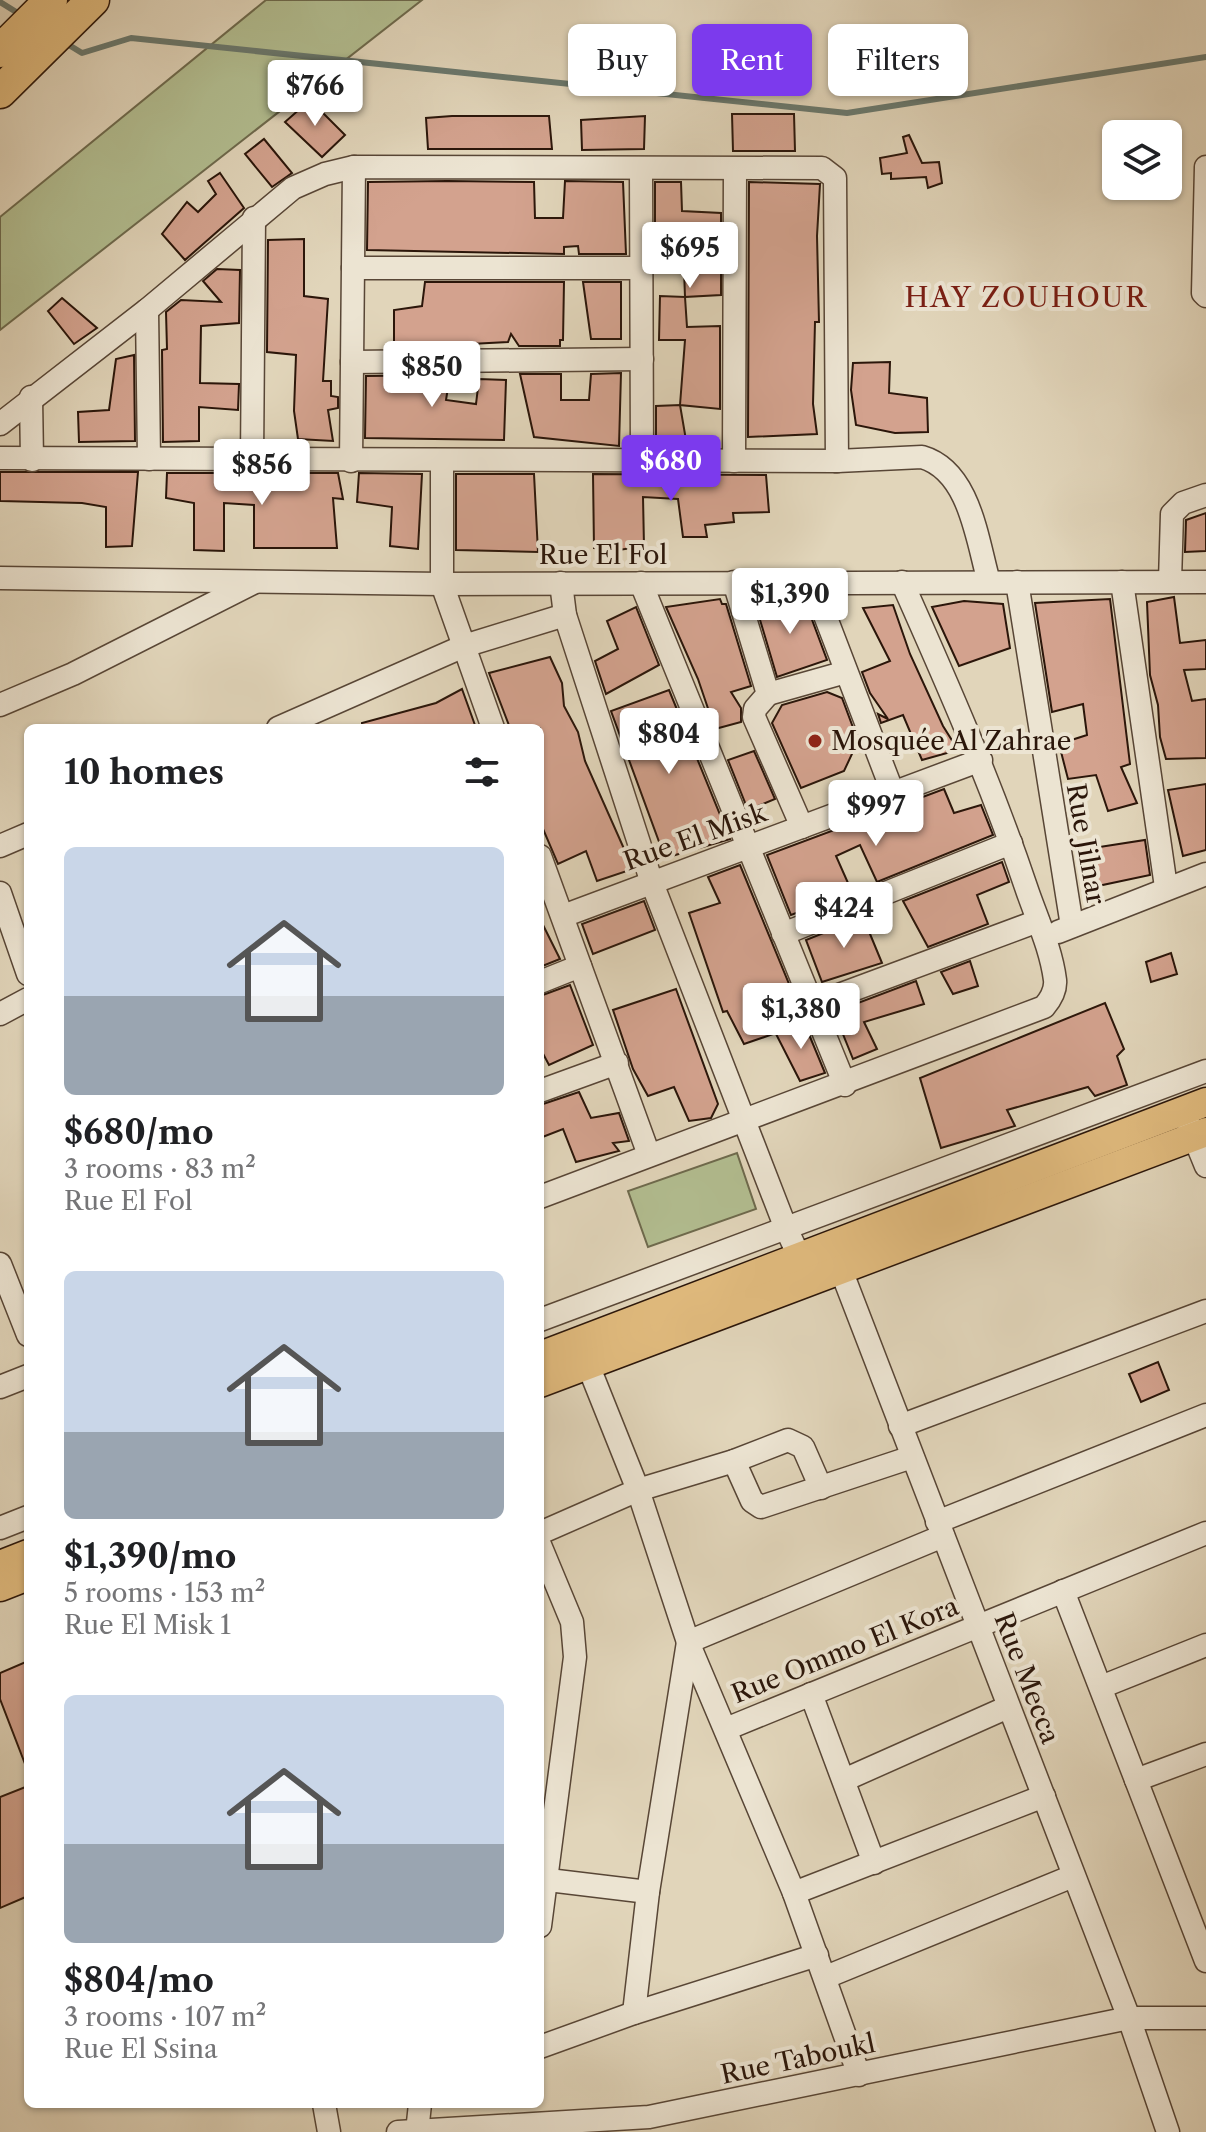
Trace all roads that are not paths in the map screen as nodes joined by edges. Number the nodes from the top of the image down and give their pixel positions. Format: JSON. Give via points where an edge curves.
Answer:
{"nodes":[{"id":1,"x":73,"y":6,"type":"edge"},
{"id":2,"x":19,"y":45,"type":"edge"},
{"id":3,"x":0,"y":92,"type":"edge"},
{"id":4,"x":354,"y":167,"type":"junction"},
{"id":5,"x":1206,"y":167,"type":"edge"},
{"id":6,"x":641,"y":169,"type":"junction"},
{"id":7,"x":735,"y":169,"type":"junction"},
{"id":8,"x":254,"y":218,"type":"junction"},
{"id":9,"x":353,"y":268,"type":"junction"},
{"id":10,"x":642,"y":268,"type":"junction"},
{"id":11,"x":1206,"y":296,"type":"edge"},
{"id":12,"x":147,"y":310,"type":"junction"},
{"id":13,"x":642,"y":359,"type":"junction"},
{"id":14,"x":352,"y":362,"type":"junction"},
{"id":15,"x":31,"y":397,"type":"junction"},
{"id":16,"x":0,"y":424,"type":"edge"},
{"id":17,"x":0,"y":458,"type":"edge"},
{"id":18,"x":149,"y":459,"type":"junction"},
{"id":19,"x":32,"y":460,"type":"junction"},
{"id":20,"x":252,"y":460,"type":"junction"},
{"id":21,"x":351,"y":461,"type":"junction"},
{"id":22,"x":442,"y":461,"type":"junction"},
{"id":23,"x":642,"y":461,"type":"junction"},
{"id":24,"x":734,"y":461,"type":"junction"},
{"id":25,"x":837,"y":461,"type":"junction"},
{"id":26,"x":1206,"y":495,"type":"edge"},
{"id":27,"x":0,"y":578,"type":"edge"},
{"id":28,"x":257,"y":581,"type":"junction"},
{"id":29,"x":1170,"y":581,"type":"junction"},
{"id":30,"x":734,"y":582,"type":"junction"},
{"id":31,"x":902,"y":582,"type":"junction"},
{"id":32,"x":989,"y":582,"type":"junction"},
{"id":33,"x":1017,"y":582,"type":"junction"},
{"id":34,"x":1122,"y":582,"type":"junction"},
{"id":35,"x":1206,"y":582,"type":"edge"},
{"id":36,"x":561,"y":583,"type":"junction"},
{"id":37,"x":641,"y":583,"type":"junction"},
{"id":38,"x":442,"y":584,"type":"junction"},
{"id":39,"x":813,"y":584,"type":"junction"},
{"id":40,"x":565,"y":615,"type":"junction"},
{"id":41,"x":464,"y":646,"type":"junction"},
{"id":42,"x":846,"y":672,"type":"junction"},
{"id":43,"x":768,"y":694,"type":"junction"},
{"id":44,"x":0,"y":705,"type":"edge"},
{"id":45,"x":287,"y":724,"type":"edge"},
{"id":46,"x":492,"y":724,"type":"edge"},
{"id":47,"x":981,"y":760,"type":"junction"},
{"id":48,"x":893,"y":793,"type":"junction"},
{"id":49,"x":802,"y":827,"type":"junction"},
{"id":50,"x":24,"y":836,"type":"edge"},
{"id":51,"x":1011,"y":843,"type":"junction"},
{"id":52,"x":0,"y":846,"type":"edge"},
{"id":53,"x":747,"y":848,"type":"junction"},
{"id":54,"x":544,"y":866,"type":"edge"},
{"id":55,"x":1206,"y":874,"type":"edge"},
{"id":56,"x":652,"y":883,"type":"junction"},
{"id":57,"x":1166,"y":887,"type":"junction"},
{"id":58,"x":0,"y":893,"type":"edge"},
{"id":59,"x":563,"y":916,"type":"junction"},
{"id":60,"x":1072,"y":926,"type":"junction"},
{"id":61,"x":1041,"y":929,"type":"junction"},
{"id":62,"x":783,"y":934,"type":"junction"},
{"id":63,"x":24,"y":962,"type":"edge"},
{"id":64,"x":580,"y":966,"type":"junction"},
{"id":65,"x":544,"y":980,"type":"edge"},
{"id":66,"x":24,"y":1001,"type":"edge"},
{"id":67,"x":812,"y":1005,"type":"junction"},
{"id":68,"x":0,"y":1014,"type":"edge"},
{"id":69,"x":617,"y":1063,"type":"junction"},
{"id":70,"x":1206,"y":1071,"type":"edge"},
{"id":71,"x":845,"y":1085,"type":"junction"},
{"id":72,"x":544,"y":1090,"type":"edge"},
{"id":73,"x":1195,"y":1106,"type":"edge"},
{"id":74,"x":1128,"y":1116,"type":"junction"},
{"id":75,"x":746,"y":1120,"type":"junction"},
{"id":76,"x":1200,"y":1134,"type":"edge"},
{"id":77,"x":649,"y":1155,"type":"junction"},
{"id":78,"x":1206,"y":1166,"type":"edge"},
{"id":79,"x":544,"y":1195,"type":"edge"},
{"id":80,"x":785,"y":1226,"type":"junction"},
{"id":81,"x":836,"y":1257,"type":"junction"},
{"id":82,"x":0,"y":1264,"type":"edge"},
{"id":83,"x":805,"y":1269,"type":"junction"},
{"id":84,"x":1206,"y":1311,"type":"edge"},
{"id":85,"x":544,"y":1318,"type":"edge"},
{"id":86,"x":24,"y":1325,"type":"edge"},
{"id":87,"x":544,"y":1355,"type":"edge"},
{"id":88,"x":588,"y":1365,"type":"junction"},
{"id":89,"x":24,"y":1378,"type":"edge"},
{"id":90,"x":544,"y":1382,"type":"edge"},
{"id":91,"x":0,"y":1387,"type":"edge"},
{"id":92,"x":1206,"y":1415,"type":"edge"},
{"id":93,"x":900,"y":1426,"type":"junction"},
{"id":94,"x":912,"y":1457,"type":"junction"},
{"id":95,"x":734,"y":1461,"type":"junction"},
{"id":96,"x":821,"y":1488,"type":"junction"},
{"id":97,"x":638,"y":1490,"type":"junction"},
{"id":98,"x":24,"y":1519,"type":"edge"},
{"id":99,"x":0,"y":1528,"type":"edge"},
{"id":100,"x":940,"y":1529,"type":"junction"},
{"id":101,"x":544,"y":1531,"type":"edge"},
{"id":102,"x":1206,"y":1533,"type":"edge"},
{"id":103,"x":24,"y":1556,"type":"edge"},
{"id":104,"x":544,"y":1556,"type":"edge"},
{"id":105,"x":0,"y":1565,"type":"edge"},
{"id":106,"x":24,"y":1578,"type":"edge"},
{"id":107,"x":0,"y":1587,"type":"edge"},
{"id":108,"x":1063,"y":1591,"type":"junction"},
{"id":109,"x":977,"y":1626,"type":"junction"},
{"id":110,"x":688,"y":1642,"type":"junction"},
{"id":111,"x":1206,"y":1645,"type":"edge"},
{"id":112,"x":1101,"y":1687,"type":"junction"},
{"id":113,"x":811,"y":1694,"type":"junction"},
{"id":114,"x":1008,"y":1707,"type":"junction"},
{"id":115,"x":726,"y":1729,"type":"junction"},
{"id":116,"x":1206,"y":1754,"type":"edge"},
{"id":117,"x":844,"y":1780,"type":"junction"},
{"id":118,"x":1136,"y":1780,"type":"junction"},
{"id":119,"x":1044,"y":1796,"type":"junction"},
{"id":120,"x":874,"y":1863,"type":"junction"},
{"id":121,"x":544,"y":1872,"type":"edge"},
{"id":122,"x":1073,"y":1876,"type":"junction"},
{"id":123,"x":544,"y":1879,"type":"edge"},
{"id":124,"x":648,"y":1892,"type":"junction"},
{"id":125,"x":794,"y":1893,"type":"junction"},
{"id":126,"x":817,"y":1955,"type":"junction"},
{"id":127,"x":1206,"y":1961,"type":"edge"},
{"id":128,"x":826,"y":1977,"type":"junction"},
{"id":129,"x":634,"y":2013,"type":"junction"},
{"id":130,"x":1129,"y":2018,"type":"junction"},
{"id":131,"x":1206,"y":2018,"type":"edge"},
{"id":132,"x":544,"y":2046,"type":"edge"},
{"id":133,"x":859,"y":2075,"type":"junction"},
{"id":134,"x":325,"y":2108,"type":"edge"},
{"id":135,"x":419,"y":2108,"type":"edge"},
{"id":136,"x":411,"y":2131,"type":"edge"},
{"id":137,"x":329,"y":2132,"type":"edge"},
{"id":138,"x":1168,"y":2132,"type":"edge"}],
"edges":[{"from":1,"to":2,"type":"highway"},
{"from":2,"to":3,"type":"highway"},
{"from":4,"to":6,"type":"street"},
{"from":4,"to":8,"type":"street","via":[[293,188]]},
{"from":4,"to":9,"type":"street"},
{"from":5,"to":11,"type":"street"},
{"from":6,"to":7,"type":"street"},
{"from":6,"to":10,"type":"street"},
{"from":7,"to":24,"type":"street"},
{"from":7,"to":25,"type":"street","via":[[822,168],[835,178]]},
{"from":8,"to":12,"type":"street"},
{"from":8,"to":20,"type":"street"},
{"from":9,"to":10,"type":"street"},
{"from":9,"to":14,"type":"street"},
{"from":10,"to":13,"type":"street"},
{"from":12,"to":15,"type":"street"},
{"from":12,"to":18,"type":"street"},
{"from":13,"to":14,"type":"street"},
{"from":13,"to":23,"type":"street"},
{"from":14,"to":21,"type":"street"},
{"from":15,"to":16,"type":"street"},
{"from":15,"to":19,"type":"street"},
{"from":17,"to":19,"type":"street"},
{"from":18,"to":19,"type":"street"},
{"from":18,"to":20,"type":"street"},
{"from":20,"to":21,"type":"street"},
{"from":21,"to":22,"type":"street"},
{"from":22,"to":23,"type":"street"},
{"from":22,"to":38,"type":"street"},
{"from":23,"to":24,"type":"street"},
{"from":24,"to":25,"type":"street"},
{"from":25,"to":32,"type":"street","via":[[922,457],[946,469],[964,500]]},
{"from":26,"to":29,"type":"street","via":[[1183,503],[1172,514]]},
{"from":27,"to":28,"type":"street","name":"Rue El Fol"},
{"from":28,"to":38,"type":"street","name":"Rue El Fol"},
{"from":28,"to":44,"type":"street"},
{"from":29,"to":34,"type":"street","name":"Rue El Fol"},
{"from":29,"to":35,"type":"street","name":"Rue El Fol"},
{"from":30,"to":37,"type":"street","name":"Rue El Fol"},
{"from":30,"to":39,"type":"street","name":"Rue El Fol"},
{"from":30,"to":43,"type":"street"},
{"from":31,"to":32,"type":"street","name":"Rue El Fol"},
{"from":31,"to":39,"type":"street","name":"Rue El Fol"},
{"from":31,"to":47,"type":"street"},
{"from":32,"to":33,"type":"street","name":"Rue El Fol"},
{"from":33,"to":34,"type":"street","name":"Rue El Fol"},
{"from":33,"to":60,"type":"street","name":"Rue Jilnar"},
{"from":34,"to":57,"type":"street"},
{"from":36,"to":37,"type":"street","name":"Rue El Fol"},
{"from":36,"to":38,"type":"street","name":"Rue El Fol"},
{"from":36,"to":40,"type":"street"},
{"from":37,"to":53,"type":"street"},
{"from":38,"to":41,"type":"street"},
{"from":39,"to":42,"type":"street"},
{"from":40,"to":41,"type":"street"},
{"from":40,"to":56,"type":"street"},
{"from":41,"to":45,"type":"street"},
{"from":41,"to":46,"type":"street"},
{"from":42,"to":43,"type":"street"},
{"from":42,"to":48,"type":"street"},
{"from":43,"to":49,"type":"street","via":[[754,717]]},
{"from":47,"to":48,"type":"street","name":"Rue El Misk"},
{"from":47,"to":51,"type":"street"},
{"from":48,"to":49,"type":"street","name":"Rue El Misk"},
{"from":49,"to":53,"type":"street","name":"Rue El Misk"},
{"from":50,"to":52,"type":"street"},
{"from":51,"to":61,"type":"street"},
{"from":51,"to":62,"type":"street"},
{"from":53,"to":56,"type":"street","name":"Rue El Misk"},
{"from":53,"to":62,"type":"street"},
{"from":54,"to":59,"type":"street"},
{"from":55,"to":57,"type":"street"},
{"from":56,"to":59,"type":"street","name":"Rue El Misk"},
{"from":56,"to":75,"type":"street"},
{"from":57,"to":60,"type":"street"},
{"from":58,"to":63,"type":"street"},
{"from":59,"to":64,"type":"street"},
{"from":60,"to":61,"type":"street"},
{"from":61,"to":67,"type":"street"},
{"from":61,"to":71,"type":"street","via":[[1055,983],[1044,1007]]},
{"from":62,"to":67,"type":"street"},
{"from":64,"to":65,"type":"street"},
{"from":64,"to":69,"type":"street"},
{"from":66,"to":68,"type":"street"},
{"from":67,"to":71,"type":"street"},
{"from":69,"to":72,"type":"street"},
{"from":69,"to":77,"type":"street"},
{"from":70,"to":74,"type":"street"},
{"from":71,"to":75,"type":"street"},
{"from":73,"to":74,"type":"main road"},
{"from":73,"to":76,"type":"street"},
{"from":74,"to":80,"type":"street"},
{"from":74,"to":81,"type":"main road"},
{"from":75,"to":77,"type":"street"},
{"from":75,"to":80,"type":"street"},
{"from":76,"to":78,"type":"street"},
{"from":76,"to":81,"type":"main road"},
{"from":77,"to":79,"type":"street"},
{"from":80,"to":83,"type":"street"},
{"from":80,"to":85,"type":"street"},
{"from":81,"to":83,"type":"main road"},
{"from":81,"to":93,"type":"street","name":"Rue Mecca"},
{"from":82,"to":86,"type":"street"},
{"from":83,"to":87,"type":"main road"},
{"from":83,"to":88,"type":"main road"},
{"from":84,"to":93,"type":"street"},
{"from":88,"to":90,"type":"main road"},
{"from":88,"to":97,"type":"street"},
{"from":89,"to":91,"type":"street"},
{"from":92,"to":100,"type":"street"},
{"from":93,"to":94,"type":"street","name":"Rue Mecca"},
{"from":94,"to":96,"type":"street"},
{"from":94,"to":100,"type":"street","name":"Rue Mecca"},
{"from":95,"to":96,"type":"street","via":[[757,1506]]},
{"from":95,"to":96,"type":"street","via":[[794,1441],[803,1447]]},
{"from":95,"to":97,"type":"street"},
{"from":97,"to":101,"type":"street"},
{"from":97,"to":110,"type":"street"},
{"from":98,"to":99,"type":"street"},
{"from":100,"to":109,"type":"street","name":"Rue Mecca"},
{"from":100,"to":110,"type":"street"},
{"from":102,"to":108,"type":"street","name":"Rue Ommo El Kora"},
{"from":103,"to":105,"type":"main road"},
{"from":104,"to":121,"type":"street","via":[[575,1640]]},
{"from":106,"to":107,"type":"main road"},
{"from":108,"to":109,"type":"street","name":"Rue Ommo El Kora"},
{"from":108,"to":112,"type":"street"},
{"from":109,"to":113,"type":"street","name":"Rue Ommo El Kora"},
{"from":109,"to":114,"type":"street","name":"Rue Mecca"},
{"from":110,"to":115,"type":"street"},
{"from":110,"to":124,"type":"street"},
{"from":111,"to":112,"type":"street"},
{"from":112,"to":118,"type":"street"},
{"from":113,"to":115,"type":"street","name":"Rue Ommo El Kora"},
{"from":113,"to":117,"type":"street"},
{"from":114,"to":117,"type":"street"},
{"from":114,"to":119,"type":"street","name":"Rue Mecca"},
{"from":115,"to":125,"type":"street"},
{"from":116,"to":118,"type":"street"},
{"from":117,"to":120,"type":"street"},
{"from":118,"to":127,"type":"street"},
{"from":119,"to":120,"type":"street"},
{"from":119,"to":122,"type":"street","name":"Rue Mecca"},
{"from":120,"to":125,"type":"street"},
{"from":122,"to":128,"type":"street"},
{"from":122,"to":130,"type":"street","name":"Rue Mecca"},
{"from":123,"to":124,"type":"street"},
{"from":124,"to":129,"type":"street"},
{"from":125,"to":126,"type":"street"},
{"from":126,"to":128,"type":"street"},
{"from":126,"to":129,"type":"street"},
{"from":128,"to":133,"type":"street"},
{"from":129,"to":132,"type":"street"},
{"from":130,"to":131,"type":"street","name":"Rue Taboukl"},
{"from":130,"to":133,"type":"street","name":"Rue Taboukl"},
{"from":130,"to":138,"type":"street","name":"Rue Mecca"},
{"from":133,"to":136,"type":"street","name":"Rue Taboukl","via":[[614,2122]]},
{"from":134,"to":137,"type":"street"},
{"from":135,"to":136,"type":"street"}]}
